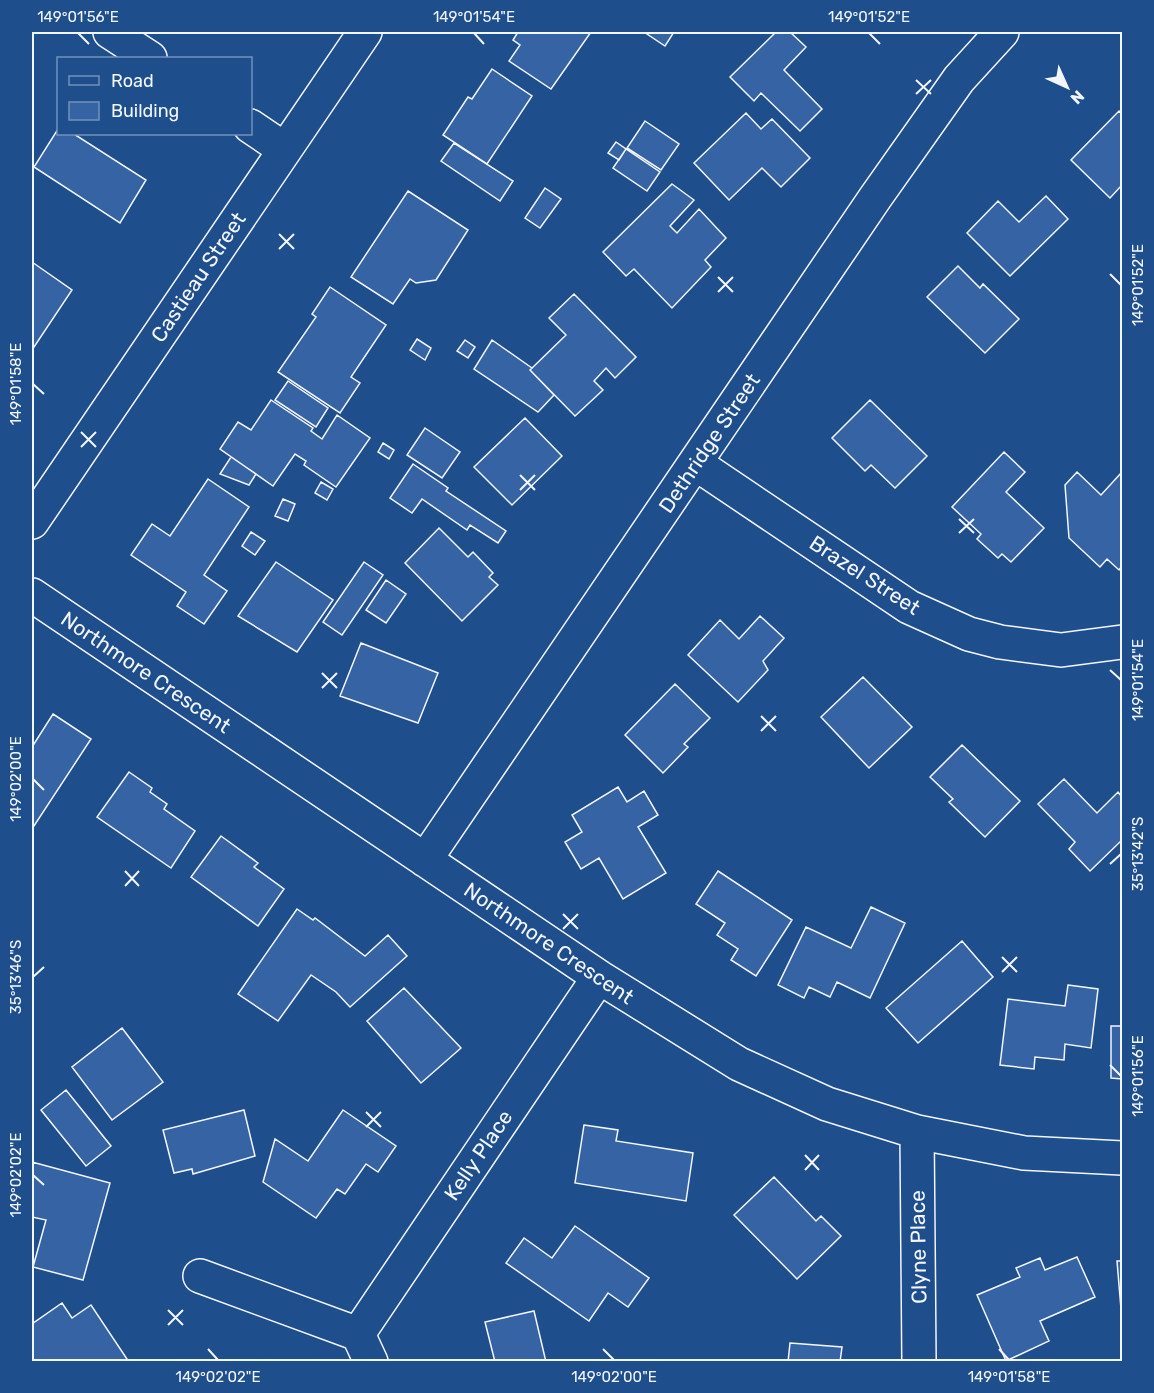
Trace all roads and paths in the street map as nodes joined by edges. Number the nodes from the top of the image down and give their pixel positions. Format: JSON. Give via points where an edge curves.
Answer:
{"nodes":[{"id":1,"x":110,"y":32,"type":"edge"},
{"id":2,"x":364,"y":32,"type":"edge"},
{"id":3,"x":1002,"y":32,"type":"edge"},
{"id":4,"x":148,"y":57,"type":"edge"},
{"id":5,"x":252,"y":127,"type":"edge"},
{"id":6,"x":284,"y":149,"type":"junction"},
{"id":7,"x":695,"y":463,"type":"junction"},
{"id":8,"x":32,"y":522,"type":"edge"},
{"id":9,"x":32,"y":595,"type":"edge"},
{"id":10,"x":1122,"y":642,"type":"edge"},
{"id":11,"x":425,"y":860,"type":"junction"},
{"id":12,"x":598,"y":977,"type":"junction"},
{"id":13,"x":917,"y":1132,"type":"junction"},
{"id":14,"x":1122,"y":1158,"type":"edge"},
{"id":15,"x":200,"y":1276,"type":"dead end"},
{"id":16,"x":365,"y":1348,"type":"edge"},
{"id":17,"x":919,"y":1362,"type":"edge"}],
"edges":[{"from":1,"to":4,"type":"street"},
{"from":2,"to":6,"type":"street","name":"Castieau Street"},
{"from":3,"to":7,"type":"street","name":"Dethridge Street","via":[[959,79]]},
{"from":5,"to":6,"type":"street"},
{"from":6,"to":8,"type":"street","name":"Castieau Street"},
{"from":7,"to":10,"type":"street","name":"Brazel Street","via":[[909,607],[969,634],[1061,650]]},
{"from":7,"to":11,"type":"street","name":"Dethridge Street"},
{"from":9,"to":11,"type":"street","name":"Northmore Crescent"},
{"from":11,"to":12,"type":"street","name":"Northmore Crescent"},
{"from":12,"to":13,"type":"street","name":"Northmore Crescent","via":[[739,1064],[827,1104]]},
{"from":12,"to":16,"type":"street","name":"Kelly Place"},
{"from":13,"to":14,"type":"street","name":"Northmore Crescent","via":[[1024,1153]]},
{"from":13,"to":17,"type":"street","name":"Clyne Place"},
{"from":15,"to":16,"type":"street","name":"Kelly Place"}]}
